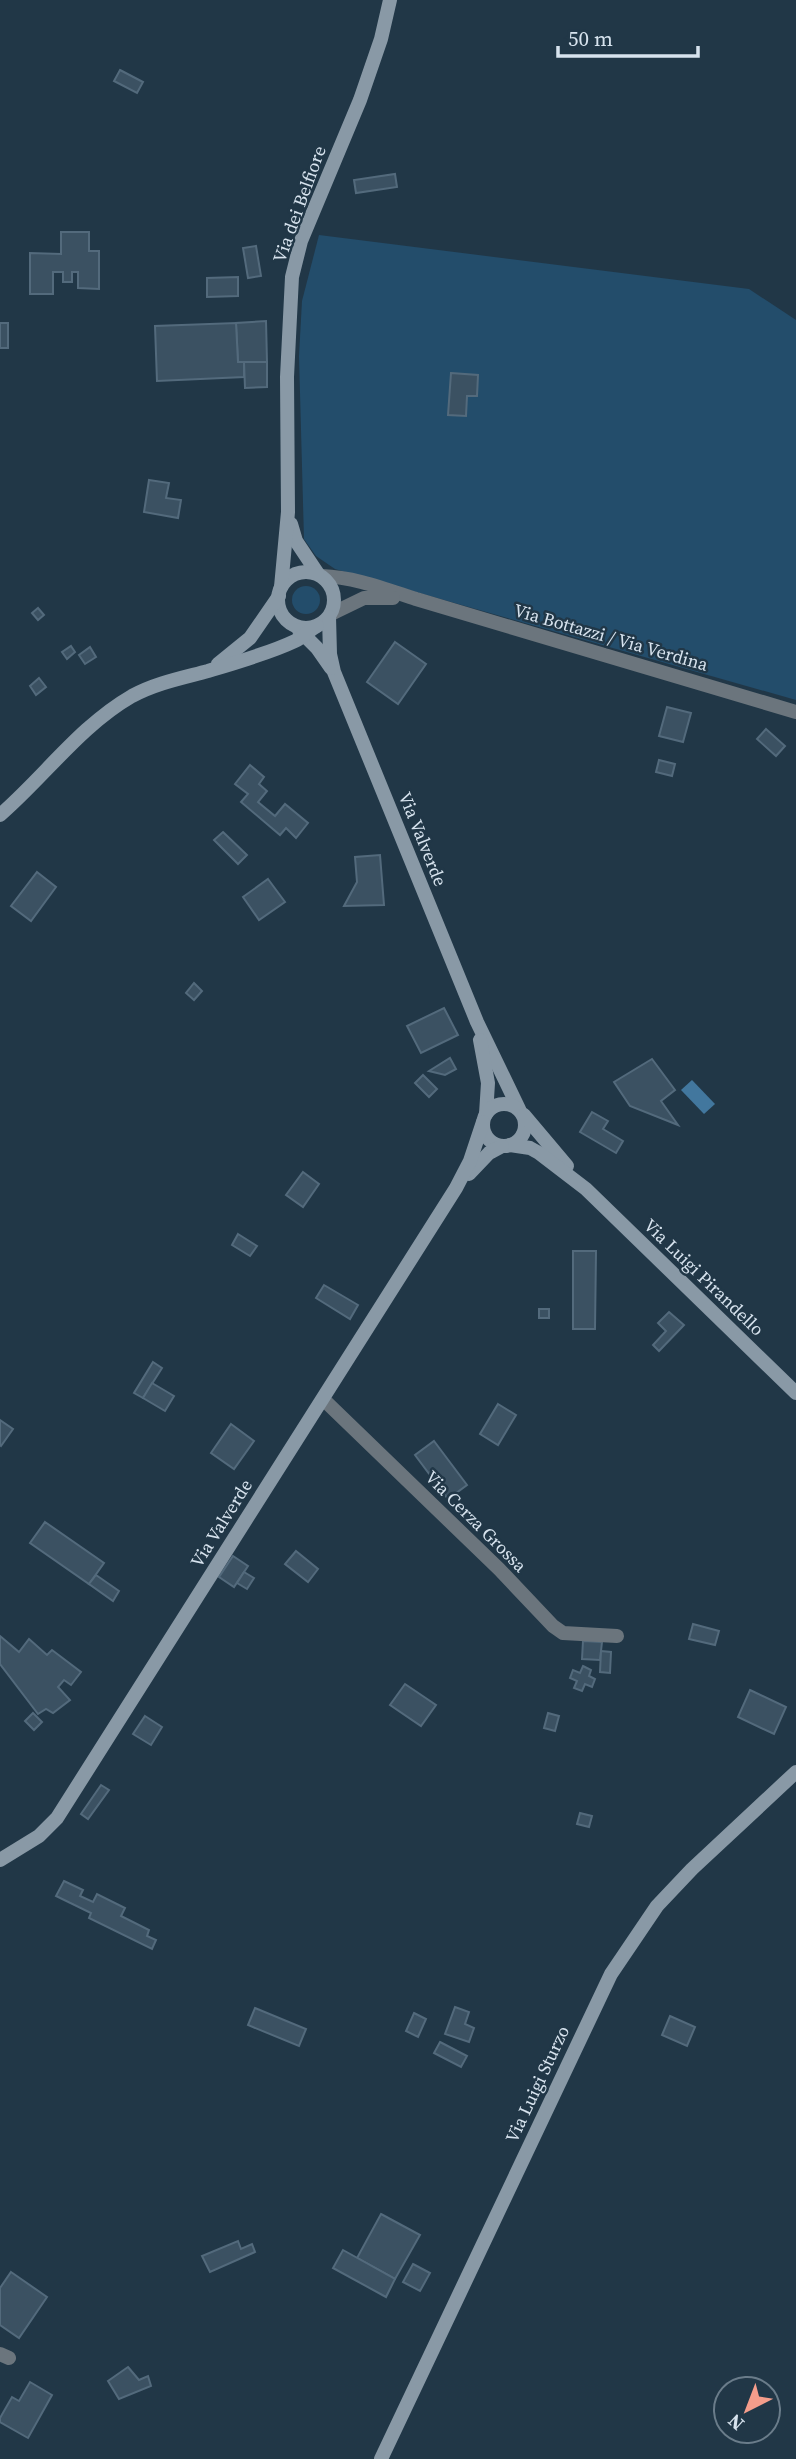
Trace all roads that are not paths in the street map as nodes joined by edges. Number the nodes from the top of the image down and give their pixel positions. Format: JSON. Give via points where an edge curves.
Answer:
{"nodes":[{"id":1,"x":390,"y":0,"type":"edge"},
{"id":2,"x":288,"y":512,"type":"junction"},
{"id":3,"x":320,"y":575,"type":"junction"},
{"id":4,"x":280,"y":591,"type":"junction"},
{"id":5,"x":416,"y":599,"type":"junction"},
{"id":6,"x":326,"y":619,"type":"junction"},
{"id":7,"x":287,"y":621,"type":"junction"},
{"id":8,"x":304,"y":634,"type":"junction"},
{"id":9,"x":211,"y":670,"type":"junction"},
{"id":10,"x":334,"y":672,"type":"junction"},
{"id":11,"x":796,"y":712,"type":"edge"},
{"id":12,"x":0,"y":815,"type":"edge"},
{"id":13,"x":477,"y":1022,"type":"junction"},
{"id":14,"x":520,"y":1111,"type":"junction"},
{"id":15,"x":485,"y":1118,"type":"junction"},
{"id":16,"x":506,"y":1145,"type":"junction"},
{"id":17,"x":456,"y":1188,"type":"junction"},
{"id":18,"x":586,"y":1189,"type":"junction"},
{"id":19,"x":796,"y":1393,"type":"edge"},
{"id":20,"x":323,"y":1399,"type":"junction"},
{"id":21,"x":617,"y":1636,"type":"dead end"},
{"id":22,"x":796,"y":1772,"type":"edge"},
{"id":23,"x":0,"y":1860,"type":"edge"},
{"id":24,"x":381,"y":2459,"type":"edge"}],
"edges":[{"from":1,"to":2,"type":"street","name":"Via dei Belfiore","via":[[360,100],[301,241],[292,277]]},
{"from":2,"to":3,"type":"street","via":[[296,541]]},
{"from":2,"to":4,"type":"street"},
{"from":3,"to":4,"type":"street","via":[[297,573]]},
{"from":3,"to":5,"type":"street","via":[[372,584]]},
{"from":3,"to":6,"type":"street","via":[[332,589],[334,606]]},
{"from":4,"to":7,"type":"street"},
{"from":4,"to":9,"type":"street","via":[[250,638]]},
{"from":5,"to":6,"type":"street","via":[[363,598]]},
{"from":5,"to":11,"type":"street","name":"Via Bottazzi / Via Verdina"},
{"from":6,"to":7,"type":"street","via":[[302,627]]},
{"from":6,"to":8,"type":"street"},
{"from":6,"to":10,"type":"street"},
{"from":7,"to":8,"type":"street"},
{"from":8,"to":9,"type":"street"},
{"from":8,"to":10,"type":"street"},
{"from":9,"to":12,"type":"street","via":[[155,684],[102,716]]},
{"from":10,"to":13,"type":"street","name":"Via Valverde"},
{"from":13,"to":14,"type":"street"},
{"from":13,"to":15,"type":"street","via":[[488,1083]]},
{"from":14,"to":15,"type":"street","via":[[512,1105],[498,1105]]},
{"from":14,"to":16,"type":"street","via":[[525,1119],[523,1135]]},
{"from":14,"to":18,"type":"street"},
{"from":15,"to":16,"type":"street","via":[[488,1138]]},
{"from":15,"to":17,"type":"street"},
{"from":16,"to":17,"type":"street","via":[[489,1153]]},
{"from":16,"to":18,"type":"street","via":[[530,1148]]},
{"from":17,"to":20,"type":"street","name":"Via Valverde"},
{"from":18,"to":19,"type":"street","name":"Via Luigi Pirandello"},
{"from":20,"to":21,"type":"street","name":"Via Cerza Grossa","via":[[553,1626],[563,1633]]},
{"from":20,"to":23,"type":"street","name":"Via Valverde","via":[[57,1818],[39,1836]]},
{"from":22,"to":24,"type":"street","name":"Via Luigi Sturzo","via":[[657,1906],[611,1974]]}]}
